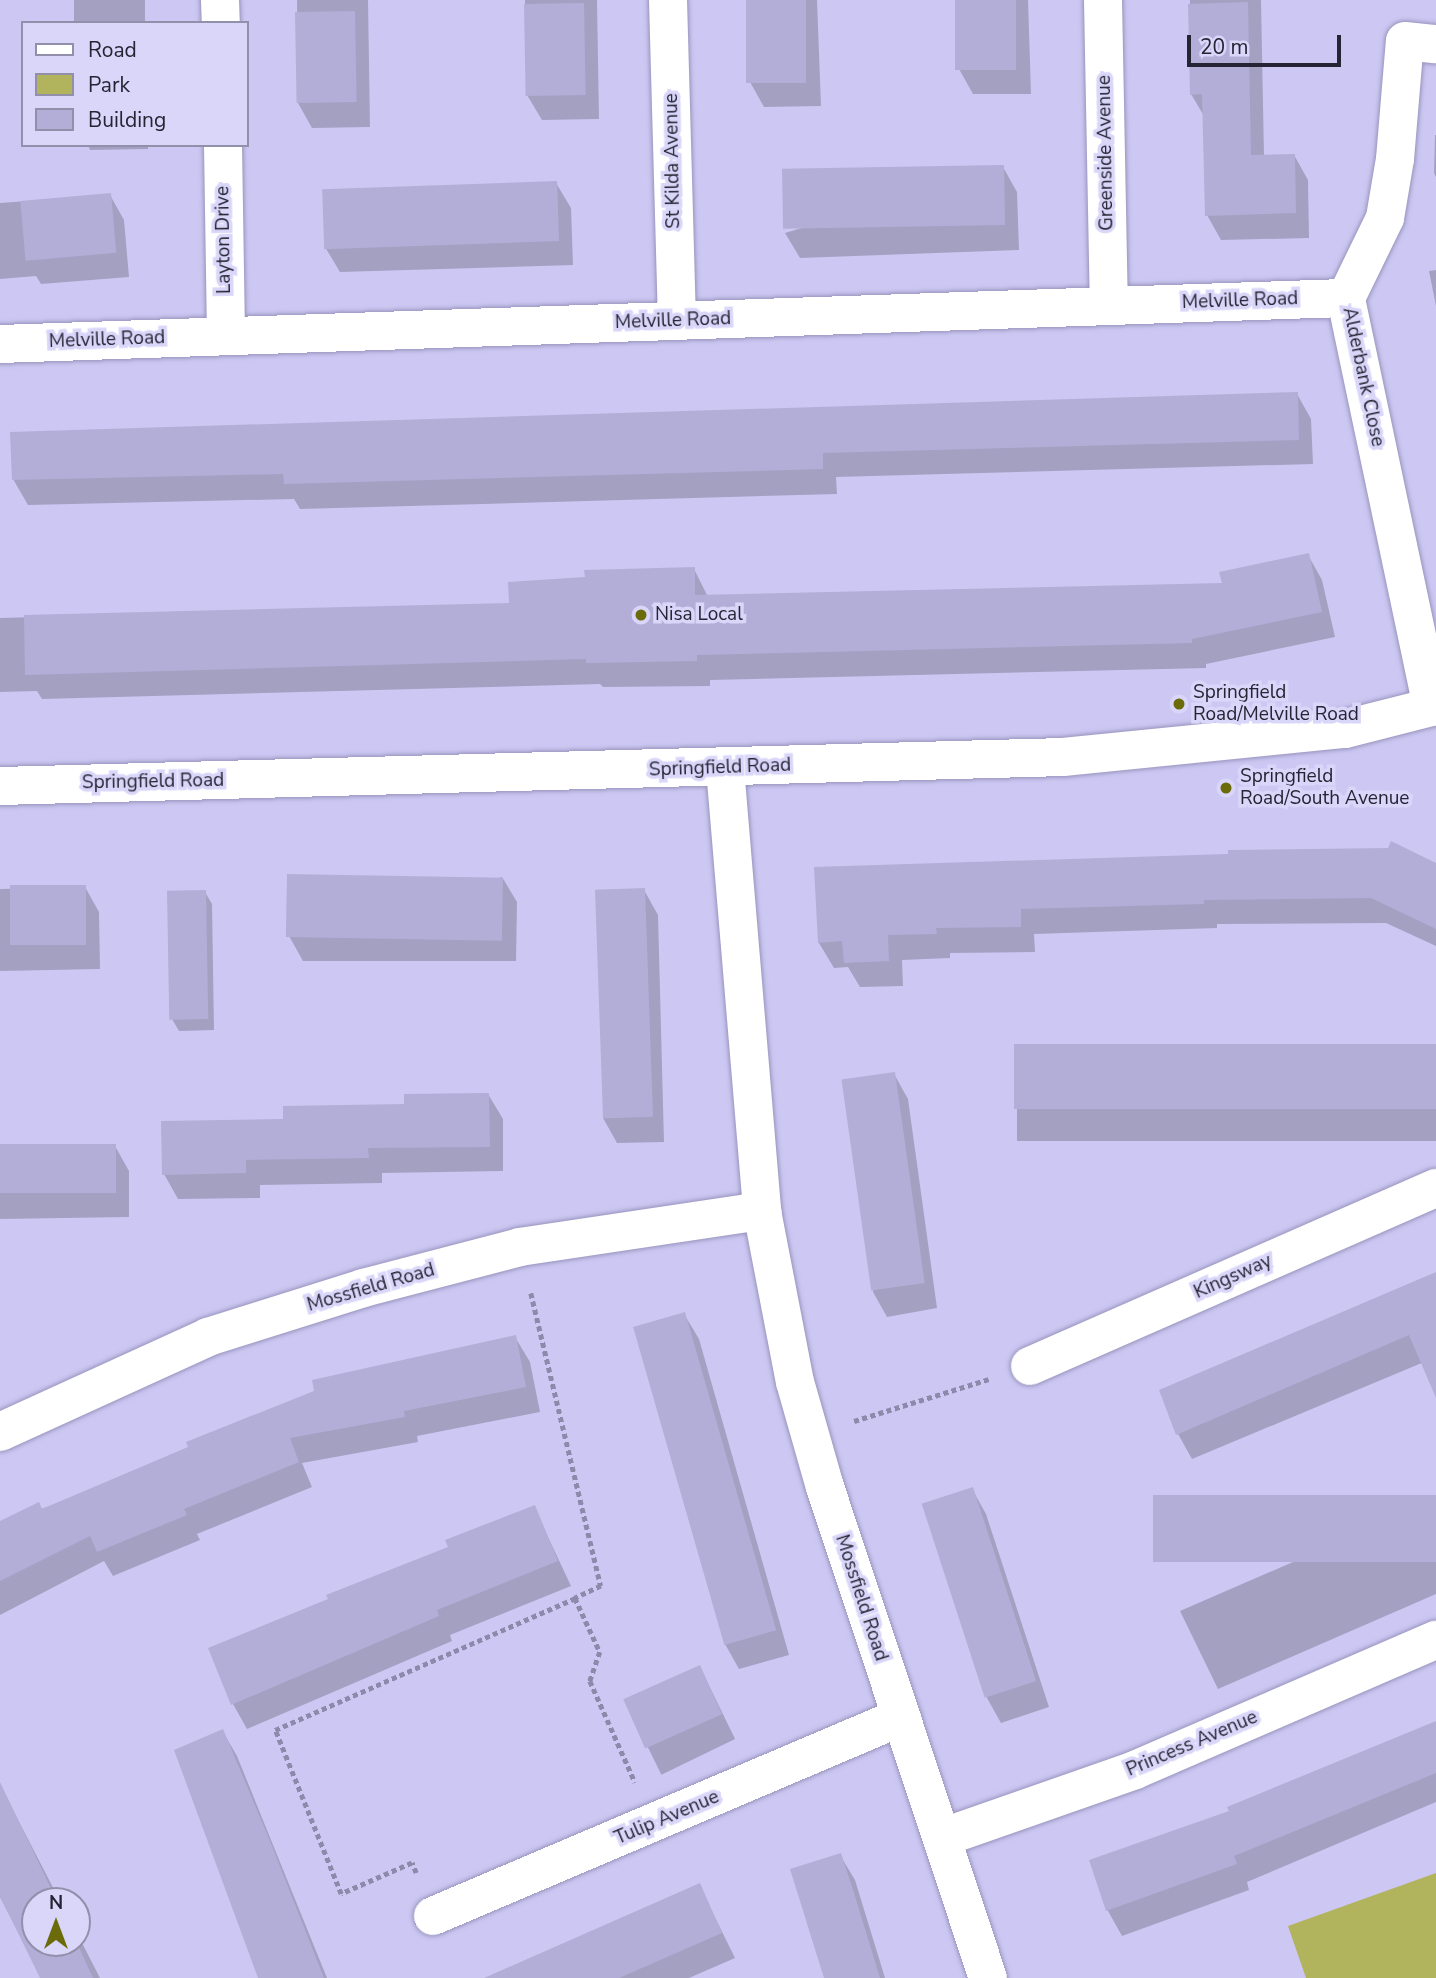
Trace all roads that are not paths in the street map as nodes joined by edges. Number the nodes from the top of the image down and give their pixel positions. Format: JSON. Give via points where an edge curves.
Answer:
{"nodes":[{"id":1,"x":220,"y":0,"type":"edge"},
{"id":2,"x":668,"y":0,"type":"edge"},
{"id":3,"x":1103,"y":0,"type":"edge"},
{"id":4,"x":220,"y":21,"type":"edge"},
{"id":5,"x":1436,"y":44,"type":"edge"},
{"id":6,"x":223,"y":147,"type":"edge"},
{"id":7,"x":1346,"y":298,"type":"junction"},
{"id":8,"x":1109,"y":306,"type":"junction"},
{"id":9,"x":677,"y":321,"type":"junction"},
{"id":10,"x":226,"y":335,"type":"junction"},
{"id":11,"x":0,"y":344,"type":"edge"},
{"id":12,"x":1434,"y":707,"type":"edge"},
{"id":13,"x":725,"y":768,"type":"junction"},
{"id":14,"x":0,"y":786,"type":"edge"},
{"id":15,"x":1436,"y":1188,"type":"edge"},
{"id":16,"x":762,"y":1211,"type":"junction"},
{"id":17,"x":1030,"y":1366,"type":"road end"},
{"id":18,"x":0,"y":1432,"type":"edge"},
{"id":19,"x":1436,"y":1640,"type":"edge"},
{"id":20,"x":901,"y":1717,"type":"junction"},
{"id":21,"x":944,"y":1837,"type":"junction"},
{"id":22,"x":433,"y":1916,"type":"road end"},
{"id":23,"x":988,"y":1978,"type":"edge"}],
"edges":[{"from":1,"to":4,"type":"street"},
{"from":2,"to":9,"type":"street","name":"St Kilda Avenue"},
{"from":3,"to":8,"type":"street","name":"Greenside Avenue"},
{"from":5,"to":7,"type":"street","name":"Alderbank Close","via":[[1405,41],[1385,218]]},
{"from":6,"to":10,"type":"street","name":"Layton Drive"},
{"from":7,"to":8,"type":"street","name":"Melville Road"},
{"from":7,"to":12,"type":"street","name":"Alderbank Close"},
{"from":8,"to":9,"type":"street","name":"Melville Road"},
{"from":9,"to":10,"type":"street","name":"Melville Road"},
{"from":10,"to":11,"type":"street","name":"Melville Road"},
{"from":12,"to":13,"type":"street","name":"Springfield Road","via":[[1345,730],[1063,757]]},
{"from":13,"to":14,"type":"street","name":"Springfield Road"},
{"from":13,"to":16,"type":"street","name":"Mossfield Road"},
{"from":15,"to":17,"type":"street","name":"Kingsway"},
{"from":16,"to":18,"type":"street","name":"Mossfield Road","via":[[520,1247],[363,1288],[208,1337]]},
{"from":16,"to":20,"type":"street","name":"Mossfield Road","via":[[795,1381]]},
{"from":19,"to":21,"type":"street","name":"Princess Avenue","via":[[1135,1769]]},
{"from":20,"to":21,"type":"street","name":"Mossfield Road"},
{"from":20,"to":22,"type":"street","name":"Tulip Avenue"},
{"from":21,"to":23,"type":"street","name":"Mossfield Road"}]}
